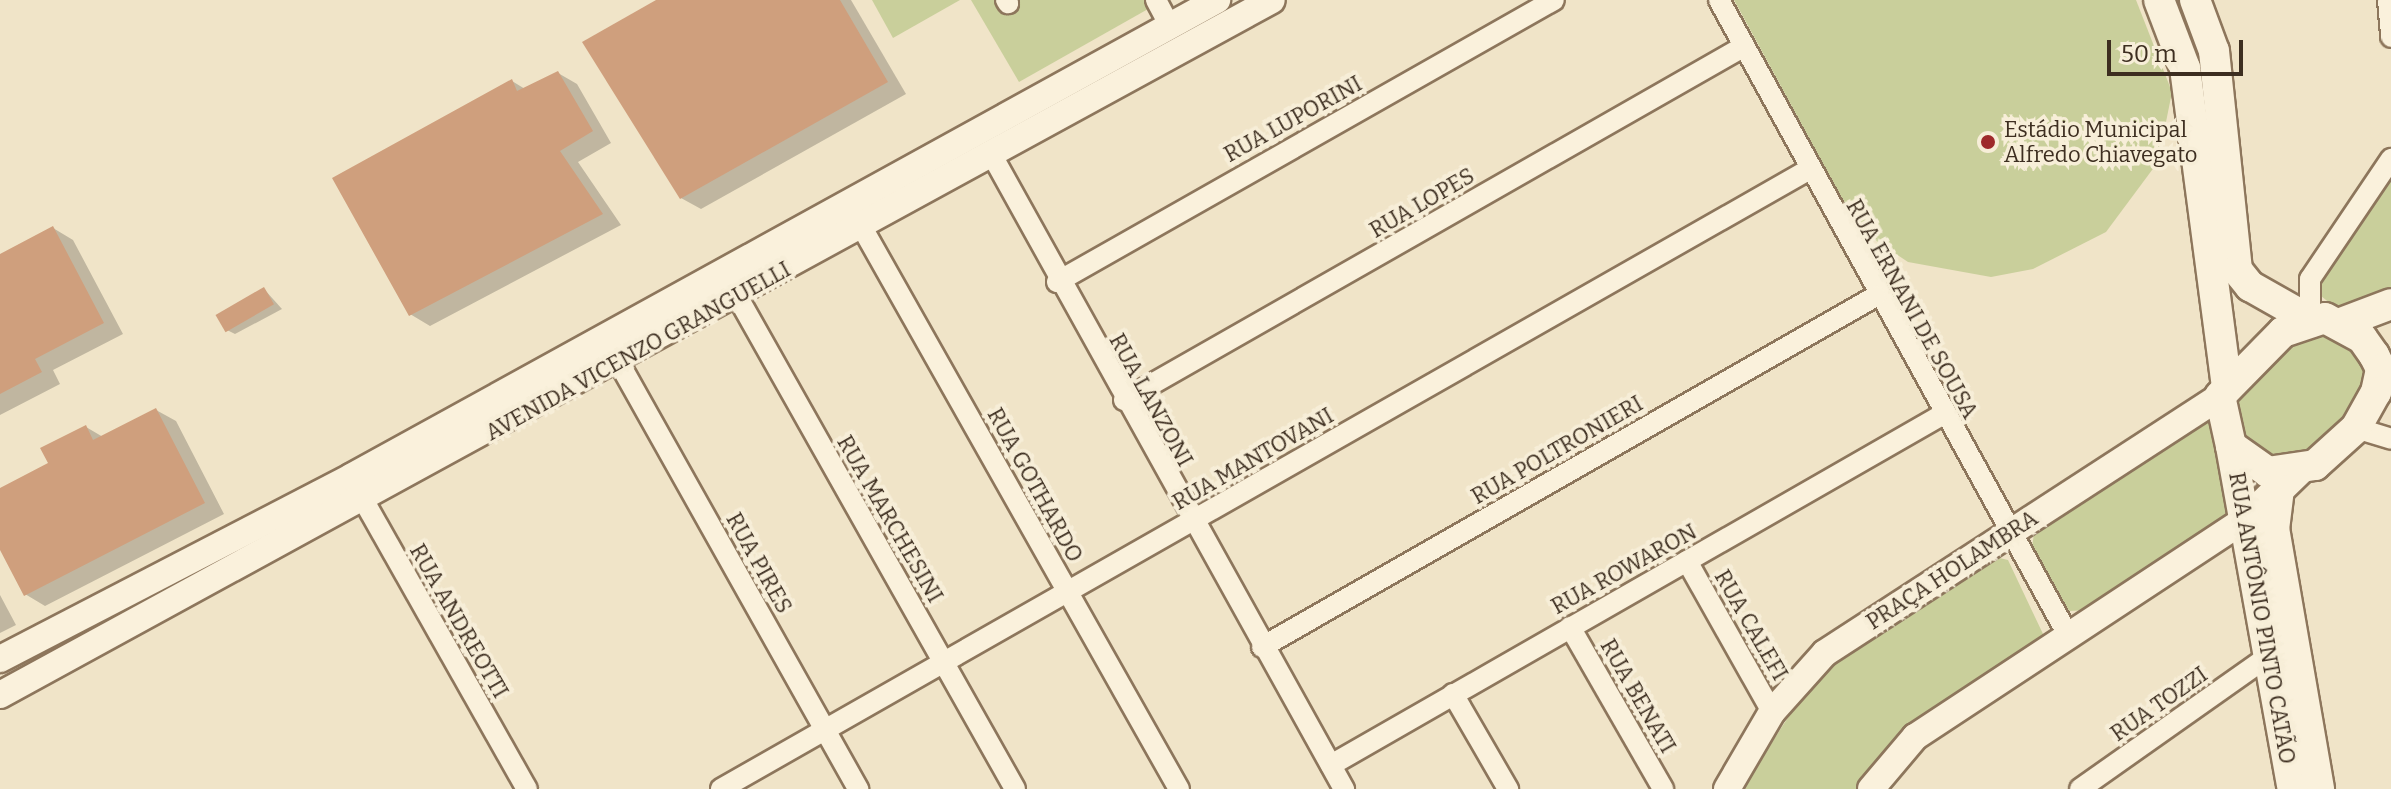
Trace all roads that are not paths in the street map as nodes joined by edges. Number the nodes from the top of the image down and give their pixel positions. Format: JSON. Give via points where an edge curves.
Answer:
{"nodes":[{"id":1,"x":1156,"y":0,"type":"edge"},
{"id":2,"x":1217,"y":0,"type":"edge"},
{"id":3,"x":1272,"y":0,"type":"edge"},
{"id":4,"x":1554,"y":0,"type":"edge"},
{"id":5,"x":1719,"y":0,"type":"edge"},
{"id":6,"x":2159,"y":0,"type":"edge"},
{"id":7,"x":2195,"y":0,"type":"edge"},
{"id":8,"x":2388,"y":0,"type":"edge"},
{"id":9,"x":1170,"y":26,"type":"junction"},
{"id":10,"x":2391,"y":37,"type":"edge"},
{"id":11,"x":1743,"y":47,"type":"junction"},
{"id":12,"x":993,"y":157,"type":"junction"},
{"id":13,"x":2391,"y":159,"type":"edge"},
{"id":14,"x":1808,"y":170,"type":"junction"},
{"id":15,"x":849,"y":205,"type":"junction"},
{"id":16,"x":863,"y":230,"type":"junction"},
{"id":17,"x":724,"y":272,"type":"junction"},
{"id":18,"x":1057,"y":282,"type":"junction"},
{"id":19,"x":1876,"y":296,"type":"junction"},
{"id":20,"x":737,"y":297,"type":"junction"},
{"id":21,"x":2391,"y":304,"type":"edge"},
{"id":22,"x":2310,"y":320,"type":"junction"},
{"id":23,"x":2341,"y":323,"type":"junction"},
{"id":24,"x":618,"y":361,"type":"junction"},
{"id":25,"x":2386,"y":370,"type":"edge"},
{"id":26,"x":2224,"y":391,"type":"junction"},
{"id":27,"x":1124,"y":400,"type":"junction"},
{"id":28,"x":1942,"y":415,"type":"junction"},
{"id":29,"x":2356,"y":428,"type":"junction"},
{"id":30,"x":2391,"y":439,"type":"edge"},
{"id":31,"x":2231,"y":446,"type":"junction"},
{"id":32,"x":2292,"y":476,"type":"junction"},
{"id":33,"x":351,"y":477,"type":"junction"},
{"id":34,"x":364,"y":501,"type":"junction"},
{"id":35,"x":2244,"y":520,"type":"junction"},
{"id":36,"x":1191,"y":521,"type":"junction"},
{"id":37,"x":2009,"y":534,"type":"junction"},
{"id":38,"x":1687,"y":561,"type":"junction"},
{"id":39,"x":153,"y":580,"type":"junction"},
{"id":40,"x":1068,"y":594,"type":"junction"},
{"id":41,"x":166,"y":604,"type":"junction"},
{"id":42,"x":1570,"y":627,"type":"junction"},
{"id":43,"x":2069,"y":637,"type":"junction"},
{"id":44,"x":1262,"y":647,"type":"junction"},
{"id":45,"x":2266,"y":658,"type":"junction"},
{"id":46,"x":0,"y":659,"type":"edge"},
{"id":47,"x":944,"y":661,"type":"junction"},
{"id":48,"x":1453,"y":694,"type":"junction"},
{"id":49,"x":0,"y":695,"type":"edge"},
{"id":50,"x":1772,"y":712,"type":"junction"},
{"id":51,"x":826,"y":731,"type":"junction"},
{"id":52,"x":1331,"y":765,"type":"junction"},
{"id":53,"x":527,"y":789,"type":"edge"},
{"id":54,"x":721,"y":789,"type":"edge"},
{"id":55,"x":858,"y":789,"type":"edge"},
{"id":56,"x":1015,"y":789,"type":"edge"},
{"id":57,"x":1179,"y":789,"type":"edge"},
{"id":58,"x":1344,"y":789,"type":"edge"},
{"id":59,"x":1508,"y":789,"type":"edge"},
{"id":60,"x":1663,"y":789,"type":"edge"},
{"id":61,"x":1727,"y":789,"type":"edge"},
{"id":62,"x":1871,"y":789,"type":"edge"},
{"id":63,"x":2080,"y":789,"type":"edge"},
{"id":64,"x":2293,"y":789,"type":"edge"},
{"id":65,"x":2319,"y":789,"type":"edge"}],
"edges":[{"from":1,"to":9,"type":"street"},
{"from":2,"to":9,"type":"street","name":"AVENIDA VICENZO GRANGUELLI"},
{"from":3,"to":12,"type":"street","name":"AVENIDA VICENZO GRANGUELLI"},
{"from":4,"to":18,"type":"street","name":"RUA LUPORINI"},
{"from":5,"to":11,"type":"street","name":"RUA ERNANI DE SOUSA"},
{"from":6,"to":26,"type":"main road","via":[[2185,68]]},
{"from":7,"to":22,"type":"main road","via":[[2214,51],[2237,270],[2250,286]]},
{"from":8,"to":10,"type":"street"},
{"from":9,"to":15,"type":"street","name":"AVENIDA VICENZO GRANGUELLI"},
{"from":11,"to":14,"type":"street","name":"RUA ERNANI DE SOUSA"},
{"from":11,"to":27,"type":"street","name":"RUA LOPES"},
{"from":12,"to":16,"type":"street","name":"AVENIDA VICENZO GRANGUELLI"},
{"from":12,"to":18,"type":"street","name":"RUA LANZONI"},
{"from":13,"to":22,"type":"street","via":[[2310,279]]},
{"from":14,"to":19,"type":"street","name":"RUA ERNANI DE SOUSA"},
{"from":14,"to":36,"type":"street","name":"RUA MANTOVANI"},
{"from":15,"to":16,"type":"street","name":"RUA GOTHARDO"},
{"from":15,"to":17,"type":"street","name":"AVENIDA VICENZO GRANGUELLI"},
{"from":16,"to":20,"type":"street","name":"AVENIDA VICENZO GRANGUELLI"},
{"from":16,"to":40,"type":"street","name":"RUA GOTHARDO"},
{"from":17,"to":20,"type":"street","name":"RUA MARCHESINI"},
{"from":17,"to":33,"type":"street","name":"AVENIDA VICENZO GRANGUELLI"},
{"from":18,"to":27,"type":"street","name":"RUA LANZONI"},
{"from":19,"to":28,"type":"street","name":"RUA ERNANI DE SOUSA"},
{"from":19,"to":44,"type":"street","name":"RUA POLTRONIERI"},
{"from":20,"to":24,"type":"street","name":"AVENIDA VICENZO GRANGUELLI"},
{"from":20,"to":47,"type":"street","name":"RUA MARCHESINI"},
{"from":21,"to":23,"type":"main road"},
{"from":22,"to":23,"type":"main road"},
{"from":22,"to":26,"type":"main road","via":[[2283,332]]},
{"from":23,"to":25,"type":"main road"},
{"from":24,"to":34,"type":"street","name":"AVENIDA VICENZO GRANGUELLI"},
{"from":24,"to":51,"type":"street","name":"RUA PIRES"},
{"from":25,"to":29,"type":"main road"},
{"from":26,"to":31,"type":"main road"},
{"from":26,"to":37,"type":"street","name":"PRAÇA HOLAMBRA"},
{"from":27,"to":36,"type":"street","name":"RUA LANZONI"},
{"from":28,"to":37,"type":"street","name":"RUA ERNANI DE SOUSA"},
{"from":28,"to":38,"type":"street","name":"RUA ROWARON"},
{"from":29,"to":30,"type":"street"},
{"from":29,"to":32,"type":"main road","via":[[2315,465]]},
{"from":31,"to":32,"type":"main road","via":[[2268,472]]},
{"from":31,"to":35,"type":"main road","name":"RUA ANTÔNIO PINTO CATÃO"},
{"from":32,"to":35,"type":"street"},
{"from":32,"to":65,"type":"main road","name":"RUA ANTÔNIO PINTO CATÃO","via":[[2274,528]]},
{"from":33,"to":34,"type":"street","name":"RUA ANDREOTTI"},
{"from":33,"to":39,"type":"street","name":"AVENIDA VICENZO GRANGUELLI"},
{"from":34,"to":41,"type":"street","name":"AVENIDA VICENZO GRANGUELLI"},
{"from":34,"to":53,"type":"street","name":"RUA ANDREOTTI"},
{"from":35,"to":43,"type":"street"},
{"from":35,"to":45,"type":"main road","name":"RUA ANTÔNIO PINTO CATÃO"},
{"from":36,"to":40,"type":"street","name":"RUA MANTOVANI"},
{"from":36,"to":44,"type":"street","name":"RUA LANZONI"},
{"from":37,"to":43,"type":"street","name":"RUA ERNANI DE SOUSA"},
{"from":37,"to":50,"type":"street","name":"PRAÇA HOLAMBRA","via":[[1825,653]]},
{"from":38,"to":42,"type":"street","name":"RUA ROWARON"},
{"from":38,"to":50,"type":"street","name":"RUA CALEFI"},
{"from":39,"to":41,"type":"street"},
{"from":39,"to":46,"type":"street","name":"AVENIDA VICENZO GRANGUELLI"},
{"from":40,"to":47,"type":"street","name":"RUA MANTOVANI"},
{"from":40,"to":57,"type":"street","name":"RUA GOTHARDO"},
{"from":41,"to":49,"type":"street","name":"AVENIDA VICENZO GRANGUELLI"},
{"from":42,"to":48,"type":"street","name":"RUA ROWARON"},
{"from":42,"to":60,"type":"street","name":"RUA BENATI"},
{"from":43,"to":62,"type":"street","via":[[1915,737]]},
{"from":44,"to":52,"type":"street","name":"RUA LANZONI"},
{"from":45,"to":63,"type":"street","name":"RUA TOZZI"},
{"from":45,"to":64,"type":"main road","name":"RUA ANTÔNIO PINTO CATÃO"},
{"from":47,"to":51,"type":"street","name":"RUA MANTOVANI"},
{"from":47,"to":56,"type":"street","name":"RUA MARCHESINI"},
{"from":48,"to":52,"type":"street","name":"RUA ROWARON"},
{"from":48,"to":59,"type":"street"},
{"from":50,"to":61,"type":"street","name":"PRAÇA HOLAMBRA"},
{"from":51,"to":54,"type":"street","name":"RUA MANTOVANI"},
{"from":51,"to":55,"type":"street","name":"RUA PIRES"},
{"from":52,"to":58,"type":"street","name":"RUA LANZONI"}]}
